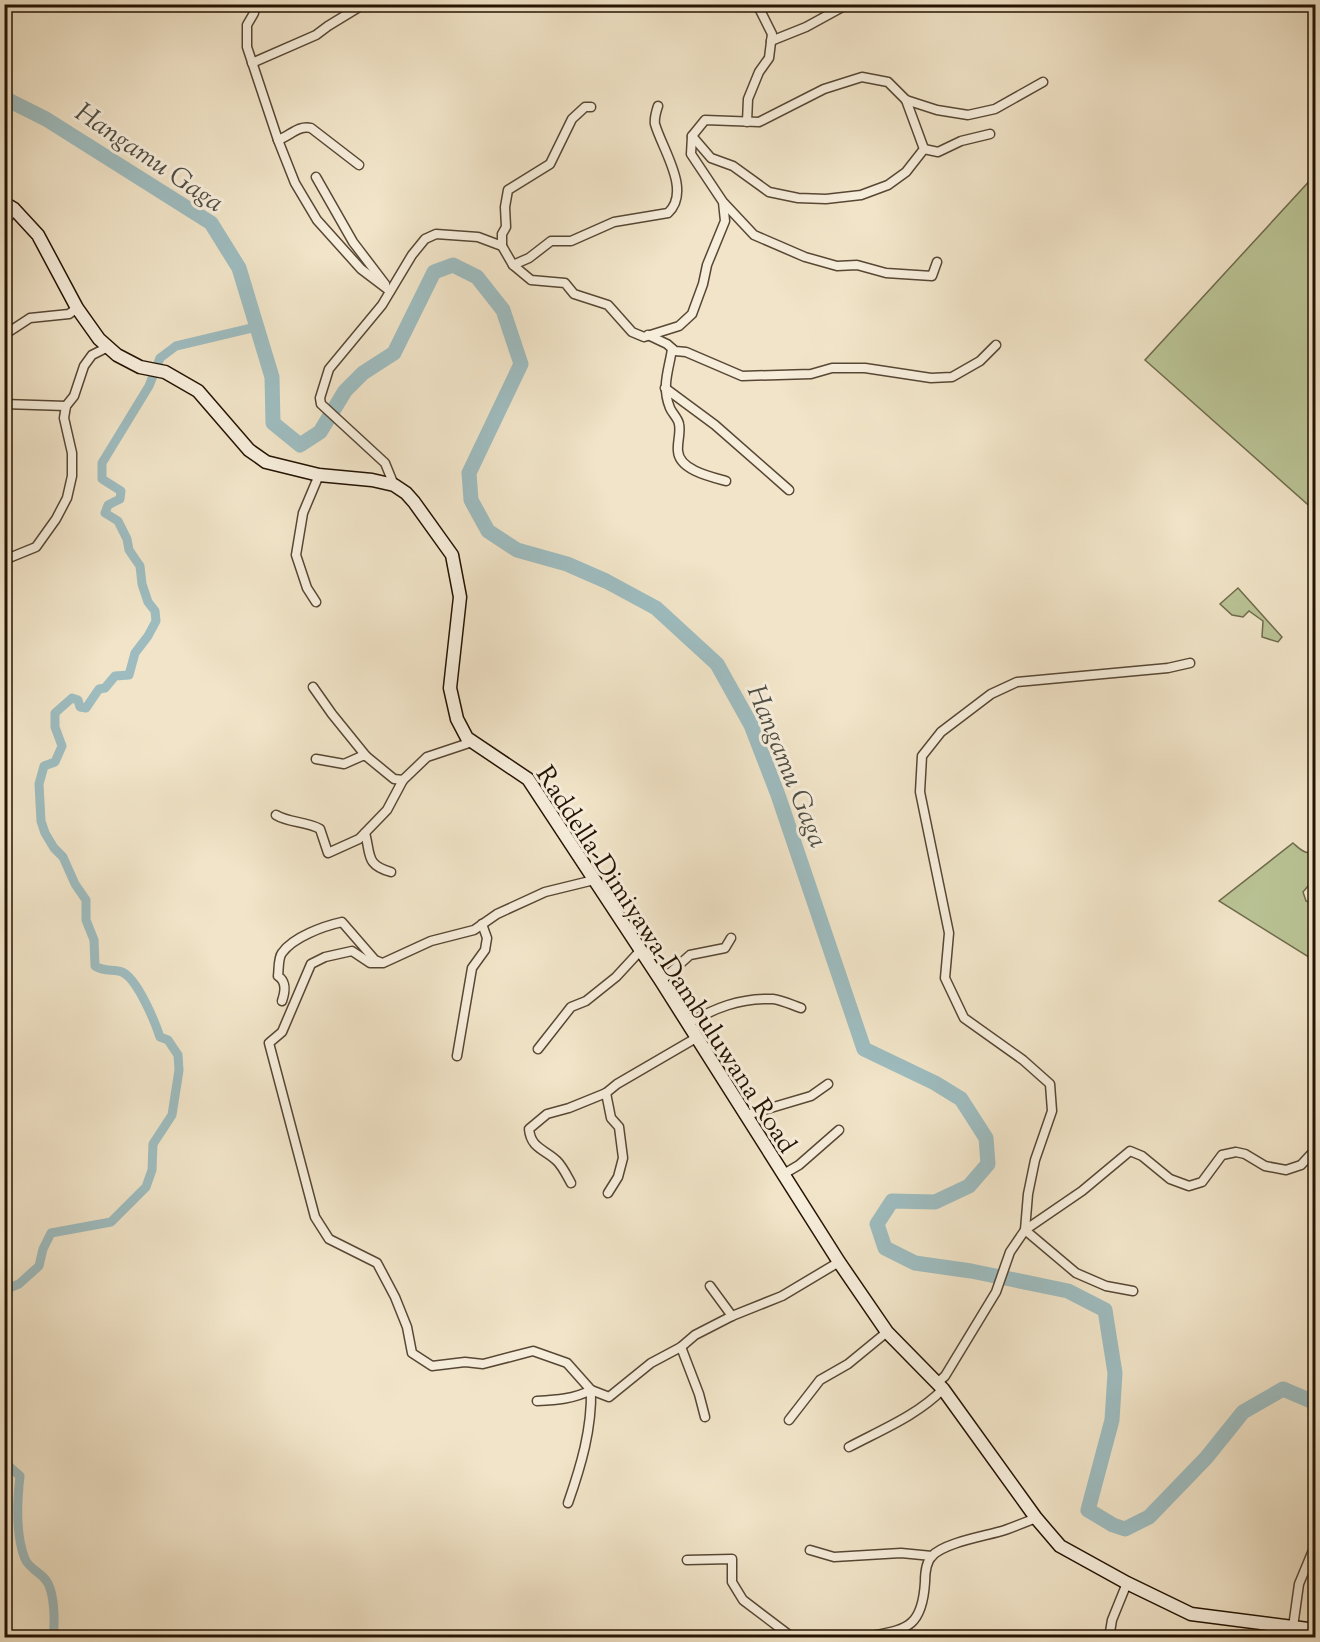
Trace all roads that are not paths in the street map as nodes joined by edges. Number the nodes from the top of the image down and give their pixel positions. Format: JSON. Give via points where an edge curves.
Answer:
{"nodes":[{"id":1,"x":255,"y":4,"type":"edge"},
{"id":2,"x":364,"y":4,"type":"edge"},
{"id":3,"x":757,"y":4,"type":"edge"},
{"id":4,"x":848,"y":4,"type":"edge"},
{"id":5,"x":771,"y":41,"type":"junction"},
{"id":6,"x":252,"y":63,"type":"junction"},
{"id":7,"x":1043,"y":82,"type":"dead end"},
{"id":8,"x":906,"y":100,"type":"junction"},
{"id":9,"x":658,"y":106,"type":"dead end"},
{"id":10,"x":591,"y":107,"type":"dead end"},
{"id":11,"x":747,"y":122,"type":"junction"},
{"id":12,"x":990,"y":134,"type":"dead end"},
{"id":13,"x":692,"y":136,"type":"junction"},
{"id":14,"x":278,"y":140,"type":"junction"},
{"id":15,"x":924,"y":149,"type":"junction"},
{"id":16,"x":359,"y":165,"type":"dead end"},
{"id":17,"x":316,"y":177,"type":"dead end"},
{"id":18,"x":723,"y":202,"type":"junction"},
{"id":19,"x":9,"y":206,"type":"edge"},
{"id":20,"x":4,"y":224,"type":"edge"},
{"id":21,"x":502,"y":246,"type":"junction"},
{"id":22,"x":937,"y":262,"type":"dead end"},
{"id":23,"x":513,"y":265,"type":"junction"},
{"id":24,"x":390,"y":291,"type":"junction"},
{"id":25,"x":77,"y":308,"type":"junction"},
{"id":26,"x":4,"y":335,"type":"edge"},
{"id":27,"x":648,"y":335,"type":"junction"},
{"id":28,"x":996,"y":345,"type":"dead end"},
{"id":29,"x":108,"y":347,"type":"junction"},
{"id":30,"x":672,"y":349,"type":"junction"},
{"id":31,"x":665,"y":387,"type":"junction"},
{"id":32,"x":4,"y":404,"type":"edge"},
{"id":33,"x":66,"y":406,"type":"junction"},
{"id":34,"x":319,"y":475,"type":"junction"},
{"id":35,"x":726,"y":481,"type":"dead end"},
{"id":36,"x":393,"y":485,"type":"junction"},
{"id":37,"x":789,"y":490,"type":"dead end"},
{"id":38,"x":4,"y":560,"type":"edge"},
{"id":39,"x":316,"y":602,"type":"dead end"},
{"id":40,"x":1190,"y":663,"type":"dead end"},
{"id":41,"x":314,"y":687,"type":"dead end"},
{"id":42,"x":472,"y":742,"type":"junction"},
{"id":43,"x":366,"y":756,"type":"junction"},
{"id":44,"x":316,"y":759,"type":"dead end"},
{"id":45,"x":403,"y":780,"type":"junction"},
{"id":46,"x":276,"y":815,"type":"dead end"},
{"id":47,"x":365,"y":832,"type":"junction"},
{"id":48,"x":390,"y":872,"type":"dead end"},
{"id":49,"x":594,"y":880,"type":"junction"},
{"id":50,"x":482,"y":924,"type":"junction"},
{"id":51,"x":731,"y":938,"type":"dead end"},
{"id":52,"x":640,"y":951,"type":"junction"},
{"id":53,"x":383,"y":963,"type":"junction"},
{"id":54,"x":661,"y":981,"type":"junction"},
{"id":55,"x":282,"y":1001,"type":"dead end"},
{"id":56,"x":801,"y":1008,"type":"dead end"},
{"id":57,"x":687,"y":1024,"type":"junction"},
{"id":58,"x":696,"y":1038,"type":"junction"},
{"id":59,"x":537,"y":1049,"type":"dead end"},
{"id":60,"x":457,"y":1056,"type":"dead end"},
{"id":61,"x":828,"y":1084,"type":"dead end"},
{"id":62,"x":606,"y":1093,"type":"junction"},
{"id":63,"x":747,"y":1115,"type":"junction"},
{"id":64,"x":839,"y":1130,"type":"dead end"},
{"id":65,"x":1316,"y":1137,"type":"edge"},
{"id":66,"x":783,"y":1175,"type":"junction"},
{"id":67,"x":571,"y":1183,"type":"dead end"},
{"id":68,"x":608,"y":1193,"type":"dead end"},
{"id":69,"x":1024,"y":1230,"type":"junction"},
{"id":70,"x":839,"y":1262,"type":"junction"},
{"id":71,"x":710,"y":1286,"type":"dead end"},
{"id":72,"x":1133,"y":1291,"type":"dead end"},
{"id":73,"x":732,"y":1316,"type":"junction"},
{"id":74,"x":887,"y":1332,"type":"junction"},
{"id":75,"x":681,"y":1347,"type":"junction"},
{"id":76,"x":940,"y":1386,"type":"junction"},
{"id":77,"x":591,"y":1390,"type":"junction"},
{"id":78,"x":537,"y":1401,"type":"dead end"},
{"id":79,"x":705,"y":1417,"type":"dead end"},
{"id":80,"x":789,"y":1420,"type":"dead end"},
{"id":81,"x":849,"y":1447,"type":"dead end"},
{"id":82,"x":568,"y":1503,"type":"dead end"},
{"id":83,"x":1036,"y":1518,"type":"junction"},
{"id":84,"x":1316,"y":1543,"type":"edge"},
{"id":85,"x":810,"y":1550,"type":"dead end"},
{"id":86,"x":932,"y":1556,"type":"junction"},
{"id":87,"x":687,"y":1560,"type":"dead end"},
{"id":88,"x":1127,"y":1583,"type":"junction"},
{"id":89,"x":1293,"y":1627,"type":"junction"},
{"id":90,"x":1316,"y":1630,"type":"edge"},
{"id":91,"x":793,"y":1638,"type":"edge"},
{"id":92,"x":862,"y":1638,"type":"edge"},
{"id":93,"x":1109,"y":1638,"type":"edge"}],
"edges":[{"from":1,"to":6,"type":"street","via":[[247,25]]},
{"from":2,"to":6,"type":"street","via":[[316,35]]},
{"from":3,"to":5,"type":"street","via":[[772,34]]},
{"from":4,"to":5,"type":"street"},
{"from":5,"to":11,"type":"street","via":[[769,58],[748,99]]},
{"from":6,"to":14,"type":"street"},
{"from":7,"to":8,"type":"street","via":[[995,109],[968,115]]},
{"from":8,"to":11,"type":"street","via":[[888,82],[862,76],[824,89],[759,122]]},
{"from":8,"to":15,"type":"street"},
{"from":9,"to":23,"type":"street","via":[[654,122],[675,175],[674,207],[668,213],[614,222],[571,241],[551,241]]},
{"from":10,"to":21,"type":"street","via":[[585,107],[572,119],[550,164],[508,190]]},
{"from":11,"to":13,"type":"street","via":[[705,120]]},
{"from":12,"to":15,"type":"street","via":[[938,152]]},
{"from":13,"to":15,"type":"street","via":[[711,158],[733,166],[768,192],[798,198],[861,195],[888,185],[906,172]]},
{"from":13,"to":18,"type":"street","via":[[691,154]]},
{"from":14,"to":16,"type":"street","via":[[296,130],[311,128]]},
{"from":14,"to":24,"type":"street","via":[[295,183],[317,220],[361,269]]},
{"from":17,"to":24,"type":"street","via":[[353,242]]},
{"from":18,"to":22,"type":"street","via":[[754,235],[804,257],[837,266],[857,265],[886,273],[932,276]]},
{"from":18,"to":27,"type":"street","via":[[725,221],[692,314],[679,326]]},
{"from":19,"to":20,"type":"street"},
{"from":19,"to":25,"type":"street","name":"Raddella-Dimiyawa-Dambuluwana Road","via":[[38,235]]},
{"from":21,"to":23,"type":"street"},
{"from":21,"to":24,"type":"street","via":[[478,237],[436,234],[425,239],[412,255]]},
{"from":23,"to":27,"type":"street","via":[[531,280],[565,284],[574,294],[608,305],[632,332]]},
{"from":24,"to":36,"type":"street","via":[[329,369],[320,399],[385,463]]},
{"from":25,"to":26,"type":"street","via":[[69,314],[30,318]]},
{"from":25,"to":29,"type":"street","name":"Raddella-Dimiyawa-Dambuluwana Road"},
{"from":27,"to":30,"type":"street"},
{"from":28,"to":30,"type":"street","via":[[952,377],[931,378],[865,368],[742,376]]},
{"from":29,"to":33,"type":"street","via":[[92,355],[84,366],[74,396]]},
{"from":29,"to":34,"type":"street","name":"Raddella-Dimiyawa-Dambuluwana Road","via":[[140,367],[165,372],[198,391],[249,450],[266,462]]},
{"from":30,"to":31,"type":"street"},
{"from":31,"to":35,"type":"street","via":[[679,423],[678,454],[683,464]]},
{"from":31,"to":37,"type":"street","via":[[715,424]]},
{"from":32,"to":33,"type":"street"},
{"from":33,"to":38,"type":"street","via":[[64,418],[72,453],[67,498],[36,547]]},
{"from":34,"to":36,"type":"street","name":"Raddella-Dimiyawa-Dambuluwana Road"},
{"from":34,"to":39,"type":"street","via":[[303,513],[296,555]]},
{"from":36,"to":42,"type":"street","name":"Raddella-Dimiyawa-Dambuluwana Road","via":[[414,502],[452,555],[460,597],[450,688],[457,719]]},
{"from":40,"to":69,"type":"street","via":[[1017,682],[992,694],[941,732],[922,756],[920,792],[949,933],[945,978],[964,1018],[1050,1084],[1052,1111],[1035,1160]]},
{"from":41,"to":43,"type":"street"},
{"from":42,"to":45,"type":"street","via":[[427,757]]},
{"from":42,"to":49,"type":"street","name":"Raddella-Dimiyawa-Dambuluwana Road","via":[[528,779]]},
{"from":43,"to":44,"type":"street","via":[[344,764]]},
{"from":43,"to":45,"type":"street","via":[[394,779]]},
{"from":45,"to":47,"type":"street","via":[[387,810]]},
{"from":46,"to":47,"type":"street","via":[[320,829],[328,853],[359,839]]},
{"from":47,"to":48,"type":"street","via":[[371,861]]},
{"from":49,"to":50,"type":"street","via":[[545,892]]},
{"from":49,"to":52,"type":"street","name":"Raddella-Dimiyawa-Dambuluwana Road"},
{"from":50,"to":53,"type":"street"},
{"from":50,"to":60,"type":"street","via":[[487,938],[485,950],[472,968]]},
{"from":51,"to":54,"type":"street","via":[[725,948],[690,954]]},
{"from":52,"to":54,"type":"street","name":"Raddella-Dimiyawa-Dambuluwana Road"},
{"from":52,"to":59,"type":"street","via":[[616,977],[586,1001],[571,1007]]},
{"from":53,"to":55,"type":"street","via":[[375,960],[342,922],[326,926],[291,943],[280,954],[278,976],[285,990]]},
{"from":53,"to":77,"type":"street","via":[[370,963],[352,951],[311,964],[282,1032],[269,1043],[315,1217],[329,1239],[377,1263],[407,1327],[412,1353],[432,1366],[483,1364],[533,1351],[567,1363]]},
{"from":54,"to":57,"type":"street","name":"Raddella-Dimiyawa-Dambuluwana Road"},
{"from":56,"to":57,"type":"street","via":[[775,999],[739,1002],[712,1009]]},
{"from":57,"to":58,"type":"street","name":"Raddella-Dimiyawa-Dambuluwana Road"},
{"from":58,"to":62,"type":"street"},
{"from":58,"to":63,"type":"street","name":"Raddella-Dimiyawa-Dambuluwana Road"},
{"from":61,"to":63,"type":"street","via":[[811,1096]]},
{"from":62,"to":67,"type":"street","via":[[547,1114],[529,1129],[534,1144],[558,1162]]},
{"from":62,"to":68,"type":"street","via":[[610,1118],[619,1126],[623,1158]]},
{"from":63,"to":66,"type":"street","name":"Raddella-Dimiyawa-Dambuluwana Road"},
{"from":64,"to":66,"type":"street"},
{"from":65,"to":69,"type":"street","via":[[1314,1151],[1301,1165],[1286,1170],[1266,1166],[1236,1152],[1222,1155],[1202,1182],[1189,1186],[1170,1179],[1130,1151],[1082,1191]]},
{"from":66,"to":70,"type":"street","name":"Raddella-Dimiyawa-Dambuluwana Road"},
{"from":69,"to":72,"type":"street","via":[[1076,1273],[1107,1286]]},
{"from":69,"to":76,"type":"street","via":[[1010,1252],[996,1292]]},
{"from":70,"to":73,"type":"street","via":[[782,1296]]},
{"from":70,"to":74,"type":"street","name":"Raddella-Dimiyawa-Dambuluwana Road"},
{"from":71,"to":73,"type":"street"},
{"from":73,"to":75,"type":"street"},
{"from":74,"to":76,"type":"street","name":"Raddella-Dimiyawa-Dambuluwana Road"},
{"from":74,"to":80,"type":"street","via":[[848,1364],[820,1380]]},
{"from":75,"to":77,"type":"street","via":[[651,1363],[609,1397]]},
{"from":75,"to":79,"type":"street"},
{"from":76,"to":81,"type":"street","via":[[931,1402]]},
{"from":76,"to":83,"type":"street","name":"Raddella-Dimiyawa-Dambuluwana Road"},
{"from":77,"to":78,"type":"street","via":[[564,1399]]},
{"from":77,"to":82,"type":"street","via":[[592,1411],[582,1465]]},
{"from":83,"to":86,"type":"street","via":[[955,1543]]},
{"from":83,"to":88,"type":"street","name":"Raddella-Dimiyawa-Dambuluwana Road","via":[[1060,1546]]},
{"from":84,"to":89,"type":"street","via":[[1299,1584]]},
{"from":85,"to":86,"type":"street","via":[[834,1557],[901,1553]]},
{"from":86,"to":92,"type":"street","via":[[926,1571],[924,1600],[916,1618],[906,1628]]},
{"from":87,"to":91,"type":"street","via":[[732,1559],[732,1582],[743,1600]]},
{"from":88,"to":89,"type":"street","name":"Raddella-Dimiyawa-Dambuluwana Road","via":[[1191,1614]]},
{"from":88,"to":93,"type":"street"},
{"from":89,"to":90,"type":"street","name":"Raddella-Dimiyawa-Dambuluwana Road"}]}
